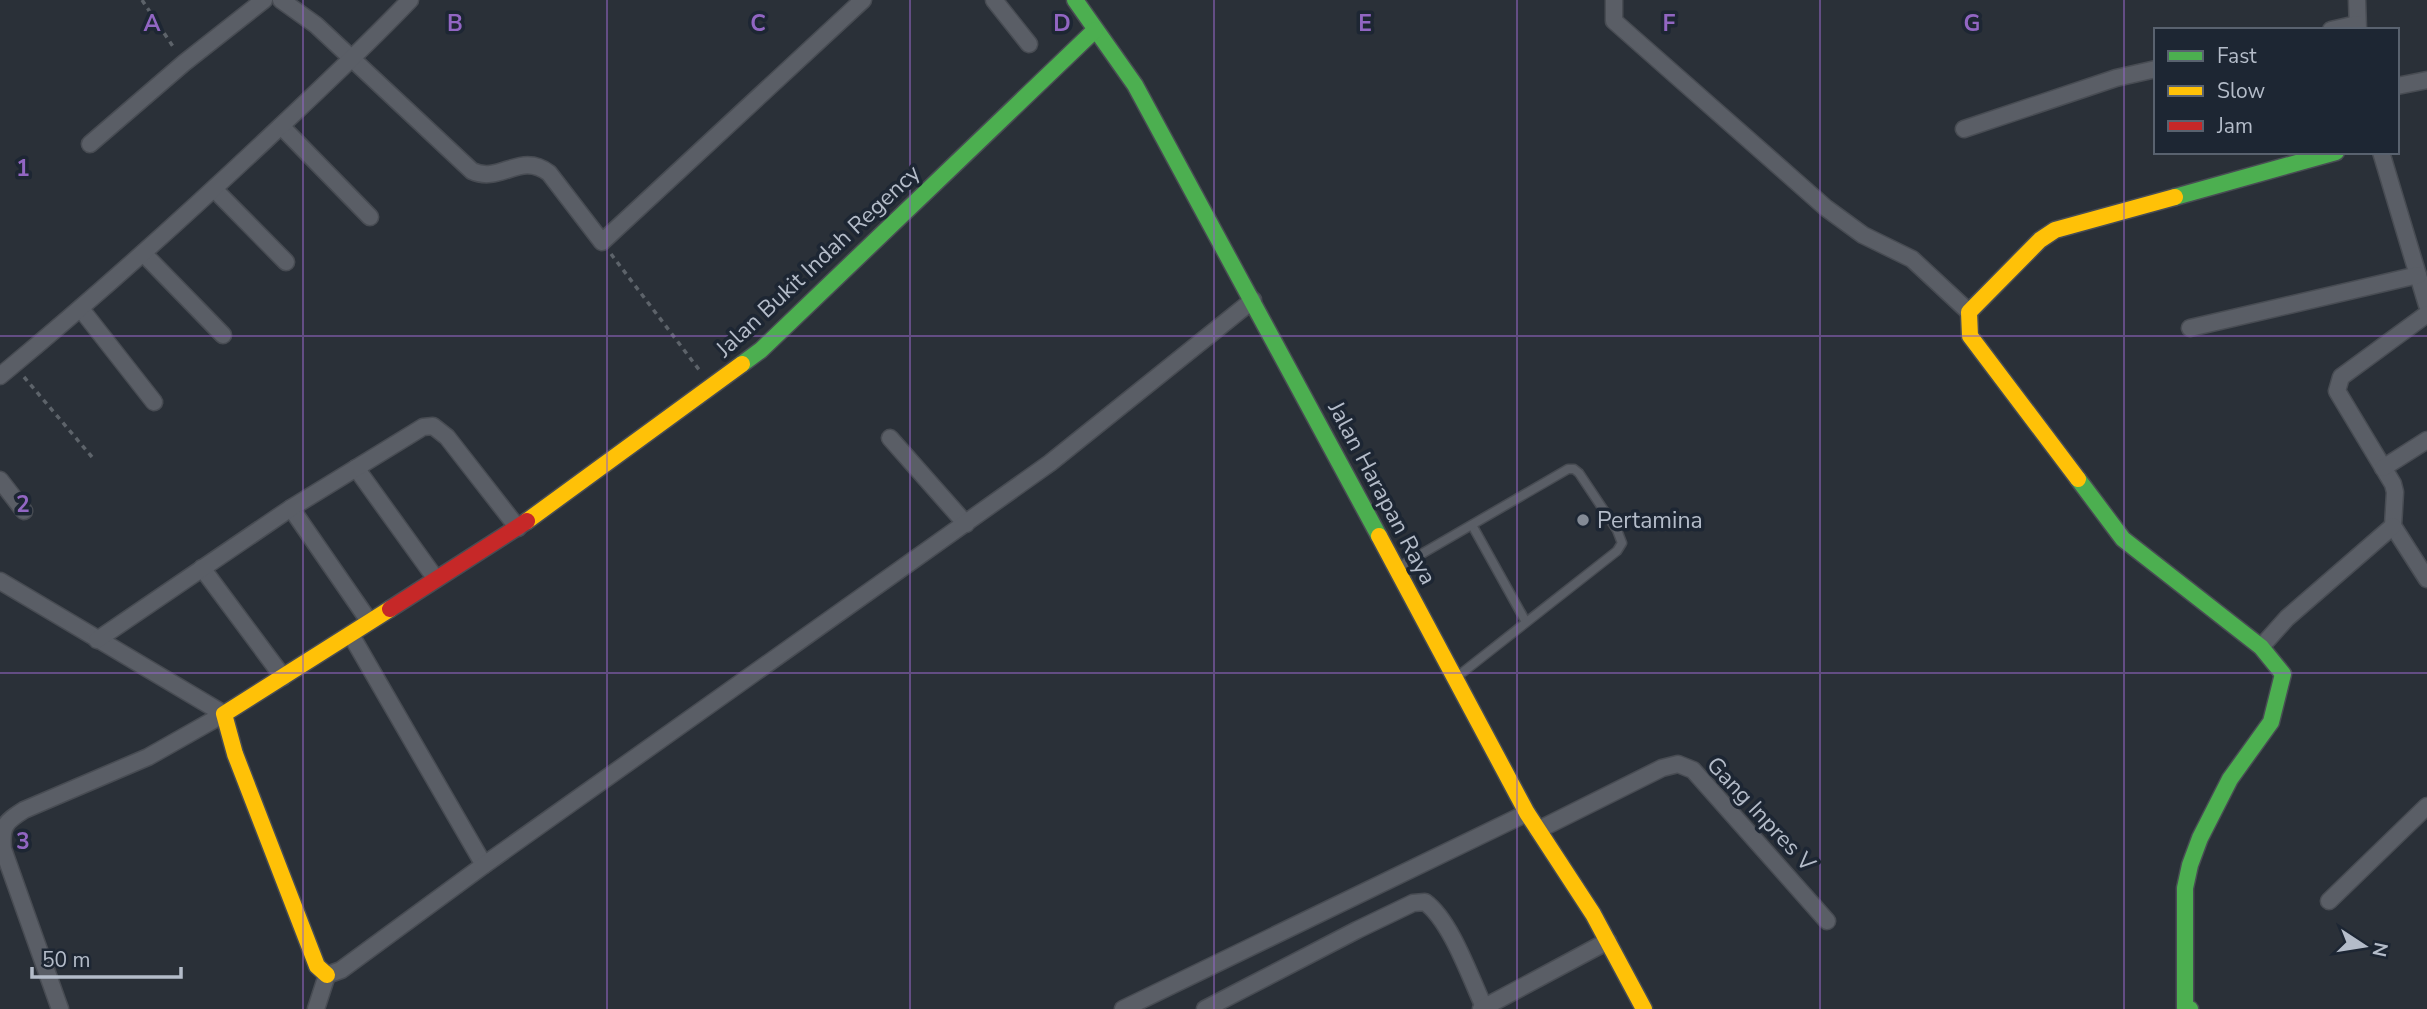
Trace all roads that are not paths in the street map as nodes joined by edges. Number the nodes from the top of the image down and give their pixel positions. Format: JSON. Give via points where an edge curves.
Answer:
{"nodes":[{"id":1,"x":264,"y":0,"type":"edge"},
{"id":2,"x":281,"y":0,"type":"edge"},
{"id":3,"x":410,"y":0,"type":"edge"},
{"id":4,"x":863,"y":0,"type":"edge"},
{"id":5,"x":994,"y":0,"type":"edge"},
{"id":6,"x":1075,"y":0,"type":"edge"},
{"id":7,"x":1614,"y":0,"type":"edge"},
{"id":8,"x":2357,"y":0,"type":"edge"},
{"id":9,"x":2358,"y":27,"type":"edge"},
{"id":10,"x":1095,"y":30,"type":"junction"},
{"id":11,"x":1029,"y":44,"type":"dead end"},
{"id":12,"x":352,"y":61,"type":"junction"},
{"id":13,"x":2154,"y":69,"type":"edge"},
{"id":14,"x":2427,"y":80,"type":"edge"},
{"id":15,"x":2399,"y":86,"type":"edge"},
{"id":16,"x":281,"y":126,"type":"junction"},
{"id":17,"x":1964,"y":130,"type":"dead end"},
{"id":18,"x":90,"y":144,"type":"dead end"},
{"id":19,"x":2329,"y":154,"type":"edge"},
{"id":20,"x":2382,"y":154,"type":"edge"},
{"id":21,"x":214,"y":189,"type":"junction"},
{"id":22,"x":370,"y":217,"type":"dead end"},
{"id":23,"x":143,"y":253,"type":"junction"},
{"id":24,"x":286,"y":262,"type":"dead end"},
{"id":25,"x":2418,"y":275,"type":"junction"},
{"id":26,"x":1253,"y":300,"type":"junction"},
{"id":27,"x":2427,"y":305,"type":"edge"},
{"id":28,"x":81,"y":309,"type":"junction"},
{"id":29,"x":1969,"y":312,"type":"junction"},
{"id":30,"x":2427,"y":314,"type":"edge"},
{"id":31,"x":2190,"y":328,"type":"dead end"},
{"id":32,"x":223,"y":335,"type":"dead end"},
{"id":33,"x":0,"y":376,"type":"edge"},
{"id":34,"x":154,"y":402,"type":"dead end"},
{"id":35,"x":890,"y":438,"type":"dead end"},
{"id":36,"x":2427,"y":440,"type":"edge"},
{"id":37,"x":356,"y":468,"type":"junction"},
{"id":38,"x":2383,"y":468,"type":"junction"},
{"id":39,"x":0,"y":480,"type":"edge"},
{"id":40,"x":291,"y":508,"type":"junction"},
{"id":41,"x":24,"y":511,"type":"dead end"},
{"id":42,"x":966,"y":524,"type":"junction"},
{"id":43,"x":1472,"y":525,"type":"junction"},
{"id":44,"x":2393,"y":526,"type":"junction"},
{"id":45,"x":518,"y":528,"type":"junction"},
{"id":46,"x":2420,"y":552,"type":"edge"},
{"id":47,"x":202,"y":568,"type":"junction"},
{"id":48,"x":1396,"y":568,"type":"junction"},
{"id":49,"x":436,"y":579,"type":"junction"},
{"id":50,"x":2427,"y":579,"type":"edge"},
{"id":51,"x":0,"y":581,"type":"edge"},
{"id":52,"x":369,"y":621,"type":"junction"},
{"id":53,"x":1526,"y":622,"type":"junction"},
{"id":54,"x":351,"y":635,"type":"junction"},
{"id":55,"x":97,"y":640,"type":"junction"},
{"id":56,"x":2261,"y":647,"type":"junction"},
{"id":57,"x":283,"y":677,"type":"junction"},
{"id":58,"x":1455,"y":679,"type":"junction"},
{"id":59,"x":224,"y":714,"type":"junction"},
{"id":60,"x":2427,"y":806,"type":"edge"},
{"id":61,"x":1527,"y":813,"type":"junction"},
{"id":62,"x":1538,"y":830,"type":"junction"},
{"id":63,"x":484,"y":865,"type":"junction"},
{"id":64,"x":2329,"y":901,"type":"dead end"},
{"id":65,"x":1827,"y":921,"type":"dead end"},
{"id":66,"x":1608,"y":942,"type":"junction"},
{"id":67,"x":327,"y":975,"type":"junction"},
{"id":68,"x":1483,"y":1008,"type":"edge"},
{"id":69,"x":2185,"y":1008,"type":"edge"},
{"id":70,"x":60,"y":1009,"type":"edge"},
{"id":71,"x":316,"y":1009,"type":"edge"},
{"id":72,"x":1123,"y":1009,"type":"edge"},
{"id":73,"x":1205,"y":1009,"type":"edge"},
{"id":74,"x":1644,"y":1009,"type":"edge"}],
"edges":[{"from":1,"to":18,"type":"street"},
{"from":2,"to":12,"type":"street","via":[[316,25]]},
{"from":3,"to":12,"type":"street"},
{"from":4,"to":12,"type":"street","via":[[602,242],[540,166],[516,166],[482,176],[472,171]]},
{"from":5,"to":11,"type":"street"},
{"from":6,"to":10,"type":"street","name":"Jalan Harapan Raya"},
{"from":7,"to":29,"type":"street","via":[[1614,21],[1776,166],[1863,234],[1912,258]]},
{"from":8,"to":9,"type":"street"},
{"from":10,"to":26,"type":"street","name":"Jalan Harapan Raya","via":[[1135,85]]},
{"from":10,"to":45,"type":"street","name":"Jalan Bukit Indah Regency","via":[[761,350]]},
{"from":12,"to":16,"type":"street"},
{"from":13,"to":17,"type":"street"},
{"from":14,"to":15,"type":"street"},
{"from":16,"to":21,"type":"street"},
{"from":16,"to":22,"type":"street"},
{"from":19,"to":29,"type":"street","via":[[2055,230]]},
{"from":20,"to":25,"type":"street"},
{"from":21,"to":23,"type":"street"},
{"from":21,"to":24,"type":"street"},
{"from":23,"to":28,"type":"street"},
{"from":23,"to":32,"type":"street"},
{"from":25,"to":27,"type":"street"},
{"from":25,"to":31,"type":"street"},
{"from":26,"to":42,"type":"street","via":[[1082,440]]},
{"from":26,"to":48,"type":"street","name":"Jalan Harapan Raya"},
{"from":28,"to":33,"type":"street"},
{"from":28,"to":34,"type":"street"},
{"from":29,"to":56,"type":"street","via":[[1970,336],[2123,539]]},
{"from":30,"to":38,"type":"street","via":[[2341,377],[2338,384],[2337,391]]},
{"from":35,"to":42,"type":"street"},
{"from":36,"to":38,"type":"street"},
{"from":37,"to":40,"type":"street"},
{"from":37,"to":45,"type":"street","via":[[423,427],[433,426],[447,437]]},
{"from":37,"to":49,"type":"street"},
{"from":38,"to":44,"type":"street","via":[[2395,492]]},
{"from":39,"to":41,"type":"street"},
{"from":40,"to":47,"type":"street"},
{"from":40,"to":52,"type":"street"},
{"from":42,"to":63,"type":"street"},
{"from":43,"to":48,"type":"lane"},
{"from":43,"to":53,"type":"lane"},
{"from":43,"to":53,"type":"lane","via":[[1574,469],[1617,530],[1622,543],[1617,551]]},
{"from":44,"to":46,"type":"street"},
{"from":44,"to":56,"type":"street","via":[[2287,618]]},
{"from":45,"to":49,"type":"street","name":"Jalan Bukit Indah Regency"},
{"from":46,"to":50,"type":"street"},
{"from":47,"to":55,"type":"street"},
{"from":47,"to":57,"type":"street"},
{"from":48,"to":58,"type":"street","name":"Jalan Harapan Raya"},
{"from":49,"to":52,"type":"street","name":"Jalan Bukit Indah Regency"},
{"from":51,"to":55,"type":"street"},
{"from":52,"to":54,"type":"street","name":"Jalan Bukit Indah Regency"},
{"from":53,"to":58,"type":"lane"},
{"from":54,"to":57,"type":"street","name":"Jalan Bukit Indah Regency"},
{"from":54,"to":63,"type":"street"},
{"from":55,"to":59,"type":"street"},
{"from":56,"to":69,"type":"street","via":[[2283,674],[2279,696],[2271,722],[2231,779],[2190,865],[2185,888]]},
{"from":57,"to":59,"type":"street","name":"Jalan Bukit Indah Regency"},
{"from":58,"to":61,"type":"street","name":"Jalan Harapan Raya"},
{"from":59,"to":67,"type":"street","via":[[235,754],[317,966]]},
{"from":59,"to":70,"type":"street","via":[[148,757],[7,821],[2,849]]},
{"from":60,"to":64,"type":"street"},
{"from":61,"to":62,"type":"street","name":"Jalan Harapan Raya"},
{"from":61,"to":72,"type":"street"},
{"from":62,"to":65,"type":"street","name":"Gang Inpres V","via":[[1678,764],[1693,769]]},
{"from":62,"to":66,"type":"street","name":"Jalan Harapan Raya"},
{"from":63,"to":67,"type":"street","via":[[341,970]]},
{"from":66,"to":68,"type":"street"},
{"from":66,"to":74,"type":"street","name":"Jalan Harapan Raya"},
{"from":67,"to":71,"type":"street"},
{"from":68,"to":73,"type":"street","via":[[1450,934],[1437,911],[1425,902],[1413,903]]}]}
